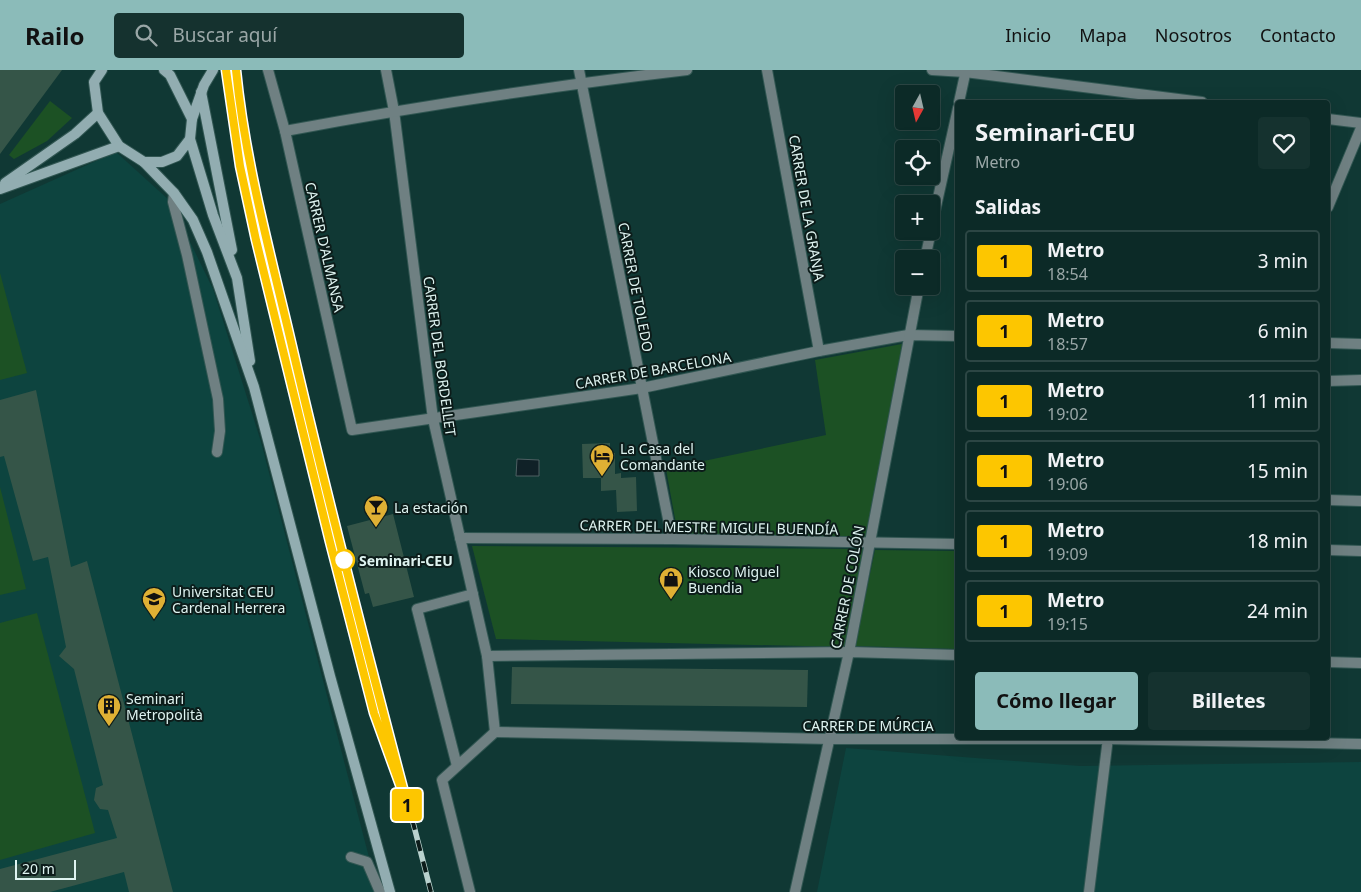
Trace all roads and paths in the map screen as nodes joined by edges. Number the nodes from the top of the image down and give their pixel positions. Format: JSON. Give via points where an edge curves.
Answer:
{"nodes":[{"id":1,"x":92,"y":70,"type":"edge"},
{"id":2,"x":102,"y":70,"type":"edge"},
{"id":3,"x":180,"y":70,"type":"edge"},
{"id":4,"x":213,"y":70,"type":"edge"},
{"id":5,"x":268,"y":70,"type":"edge"},
{"id":6,"x":386,"y":70,"type":"edge"},
{"id":7,"x":579,"y":70,"type":"edge"},
{"id":8,"x":687,"y":70,"type":"edge"},
{"id":9,"x":768,"y":70,"type":"edge"},
{"id":10,"x":932,"y":70,"type":"edge"},
{"id":11,"x":965,"y":71,"type":"edge"},
{"id":12,"x":167,"y":72,"type":"edge"},
{"id":13,"x":94,"y":82,"type":"junction"},
{"id":14,"x":581,"y":83,"type":"junction"},
{"id":15,"x":201,"y":92,"type":"junction"},
{"id":16,"x":959,"y":100,"type":"edge"},
{"id":17,"x":1187,"y":100,"type":"edge"},
{"id":18,"x":394,"y":111,"type":"junction"},
{"id":19,"x":98,"y":113,"type":"junction"},
{"id":20,"x":192,"y":119,"type":"junction"},
{"id":21,"x":1330,"y":119,"type":"edge"},
{"id":22,"x":955,"y":122,"type":"edge"},
{"id":23,"x":1361,"y":123,"type":"edge"},
{"id":24,"x":1361,"y":128,"type":"edge"},
{"id":25,"x":285,"y":131,"type":"junction"},
{"id":26,"x":190,"y":139,"type":"junction"},
{"id":27,"x":119,"y":146,"type":"junction"},
{"id":28,"x":144,"y":162,"type":"junction"},
{"id":29,"x":0,"y":188,"type":"edge"},
{"id":30,"x":174,"y":193,"type":"junction"},
{"id":31,"x":939,"y":195,"type":"edge"},
{"id":32,"x":1330,"y":202,"type":"edge"},
{"id":33,"x":237,"y":278,"type":"junction"},
{"id":34,"x":917,"y":295,"type":"edge"},
{"id":35,"x":908,"y":335,"type":"junction"},
{"id":36,"x":955,"y":336,"type":"edge"},
{"id":37,"x":1330,"y":343,"type":"edge"},
{"id":38,"x":1361,"y":344,"type":"edge"},
{"id":39,"x":818,"y":351,"type":"junction"},
{"id":40,"x":1361,"y":380,"type":"edge"},
{"id":41,"x":1330,"y":381,"type":"edge"},
{"id":42,"x":254,"y":387,"type":"junction"},
{"id":43,"x":642,"y":388,"type":"junction"},
{"id":44,"x":433,"y":420,"type":"junction"},
{"id":45,"x":352,"y":430,"type":"joint"},
{"id":46,"x":217,"y":452,"type":"dead end"},
{"id":47,"x":1330,"y":500,"type":"edge"},
{"id":48,"x":1361,"y":501,"type":"edge"},
{"id":49,"x":460,"y":538,"type":"junction"},
{"id":50,"x":672,"y":539,"type":"junction"},
{"id":51,"x":871,"y":543,"type":"junction"},
{"id":52,"x":955,"y":544,"type":"edge"},
{"id":53,"x":1330,"y":550,"type":"edge"},
{"id":54,"x":1361,"y":551,"type":"edge"},
{"id":55,"x":472,"y":594,"type":"junction"},
{"id":56,"x":849,"y":652,"type":"junction"},
{"id":57,"x":955,"y":655,"type":"edge"},
{"id":58,"x":486,"y":656,"type":"junction"},
{"id":59,"x":1330,"y":662,"type":"edge"},
{"id":60,"x":1361,"y":663,"type":"edge"},
{"id":61,"x":495,"y":732,"type":"junction"},
{"id":62,"x":830,"y":739,"type":"junction"},
{"id":63,"x":955,"y":739,"type":"edge"},
{"id":64,"x":1108,"y":740,"type":"edge"},
{"id":65,"x":1192,"y":740,"type":"edge"},
{"id":66,"x":1361,"y":744,"type":"edge"},
{"id":67,"x":457,"y":766,"type":"junction"},
{"id":68,"x":351,"y":858,"type":"dead end"},
{"id":69,"x":380,"y":892,"type":"edge"},
{"id":70,"x":390,"y":892,"type":"edge"},
{"id":71,"x":470,"y":892,"type":"edge"},
{"id":72,"x":795,"y":892,"type":"edge"},
{"id":73,"x":1089,"y":892,"type":"edge"}],
"edges":[{"from":1,"to":13,"type":"street"},
{"from":2,"to":13,"type":"street"},
{"from":3,"to":12,"type":"street"},
{"from":4,"to":15,"type":"street"},
{"from":5,"to":25,"type":"street","name":"CARRER D'ALMANSA"},
{"from":6,"to":18,"type":"street","name":"CARRER DEL BORDELLET"},
{"from":7,"to":14,"type":"street","name":"CARRER DE TOLEDO"},
{"from":8,"to":14,"type":"street"},
{"from":9,"to":39,"type":"street","name":"CARRER DE LA GRANJA"},
{"from":10,"to":11,"type":"street"},
{"from":11,"to":16,"type":"street"},
{"from":11,"to":17,"type":"street"},
{"from":12,"to":20,"type":"street"},
{"from":13,"to":19,"type":"street"},
{"from":14,"to":18,"type":"street"},
{"from":14,"to":43,"type":"street","name":"CARRER DE TOLEDO"},
{"from":15,"to":20,"type":"street"},
{"from":15,"to":33,"type":"street"},
{"from":18,"to":25,"type":"street"},
{"from":18,"to":44,"type":"street","name":"CARRER DEL BORDELLET"},
{"from":19,"to":27,"type":"street"},
{"from":19,"to":29,"type":"street"},
{"from":20,"to":26,"type":"street"},
{"from":21,"to":23,"type":"street"},
{"from":22,"to":31,"type":"street"},
{"from":24,"to":32,"type":"street"},
{"from":25,"to":45,"type":"street","name":"CARRER D'ALMANSA"},
{"from":26,"to":28,"type":"street","via":[[177,156],[162,162]]},
{"from":26,"to":33,"type":"street","via":[[213,215]]},
{"from":27,"to":28,"type":"street"},
{"from":27,"to":29,"type":"street"},
{"from":28,"to":30,"type":"street"},
{"from":30,"to":42,"type":"street","via":[[193,220],[207,252]]},
{"from":30,"to":46,"type":"street","via":[[173,202],[218,399],[220,431]]},
{"from":33,"to":42,"type":"street"},
{"from":34,"to":35,"type":"street","name":"CARRER DE COLÓN"},
{"from":35,"to":36,"type":"street","name":"CARRER DE BARCELONA"},
{"from":35,"to":39,"type":"street","name":"CARRER DE BARCELONA"},
{"from":35,"to":51,"type":"street","name":"CARRER DE COLÓN"},
{"from":37,"to":38,"type":"street"},
{"from":39,"to":43,"type":"street","name":"CARRER DE BARCELONA"},
{"from":40,"to":41,"type":"street"},
{"from":42,"to":70,"type":"street"},
{"from":43,"to":44,"type":"street","name":"CARRER DE BARCELONA"},
{"from":43,"to":50,"type":"street","name":"CARRER DE TOLEDO"},
{"from":44,"to":45,"type":"street","name":"CARRER DE BARCELONA"},
{"from":44,"to":49,"type":"street","name":"CARRER DEL BORDELLET"},
{"from":47,"to":48,"type":"street"},
{"from":49,"to":50,"type":"street","name":"CARRER DEL MESTRE MIGUEL BUENDÍA"},
{"from":49,"to":55,"type":"street","name":"CARRER DEL BORDELLET"},
{"from":50,"to":51,"type":"street","name":"CARRER DEL MESTRE MIGUEL BUENDÍA"},
{"from":51,"to":52,"type":"street","name":"CARRER DEL MESTRE MIGUEL BUENDÍA"},
{"from":51,"to":56,"type":"street","name":"CARRER DE COLÓN"},
{"from":53,"to":54,"type":"street"},
{"from":55,"to":58,"type":"street","name":"CARRER DEL BORDELLET"},
{"from":55,"to":67,"type":"street","via":[[417,609]]},
{"from":56,"to":57,"type":"street"},
{"from":56,"to":58,"type":"street"},
{"from":56,"to":62,"type":"street","name":"CARRER DE COLÓN"},
{"from":58,"to":61,"type":"street","name":"CARRER DEL BORDELLET"},
{"from":59,"to":60,"type":"street"},
{"from":61,"to":62,"type":"street","name":"CARRER DE MÚRCIA"},
{"from":61,"to":67,"type":"street"},
{"from":62,"to":63,"type":"street","name":"CARRER DE MÚRCIA"},
{"from":62,"to":72,"type":"street","name":"CARRER DE COLÓN"},
{"from":64,"to":73,"type":"street"},
{"from":65,"to":66,"type":"street","name":"CARRER DE MÚRCIA"},
{"from":67,"to":71,"type":"street","via":[[442,780]]},
{"from":68,"to":69,"type":"street","via":[[366,862]]}]}
